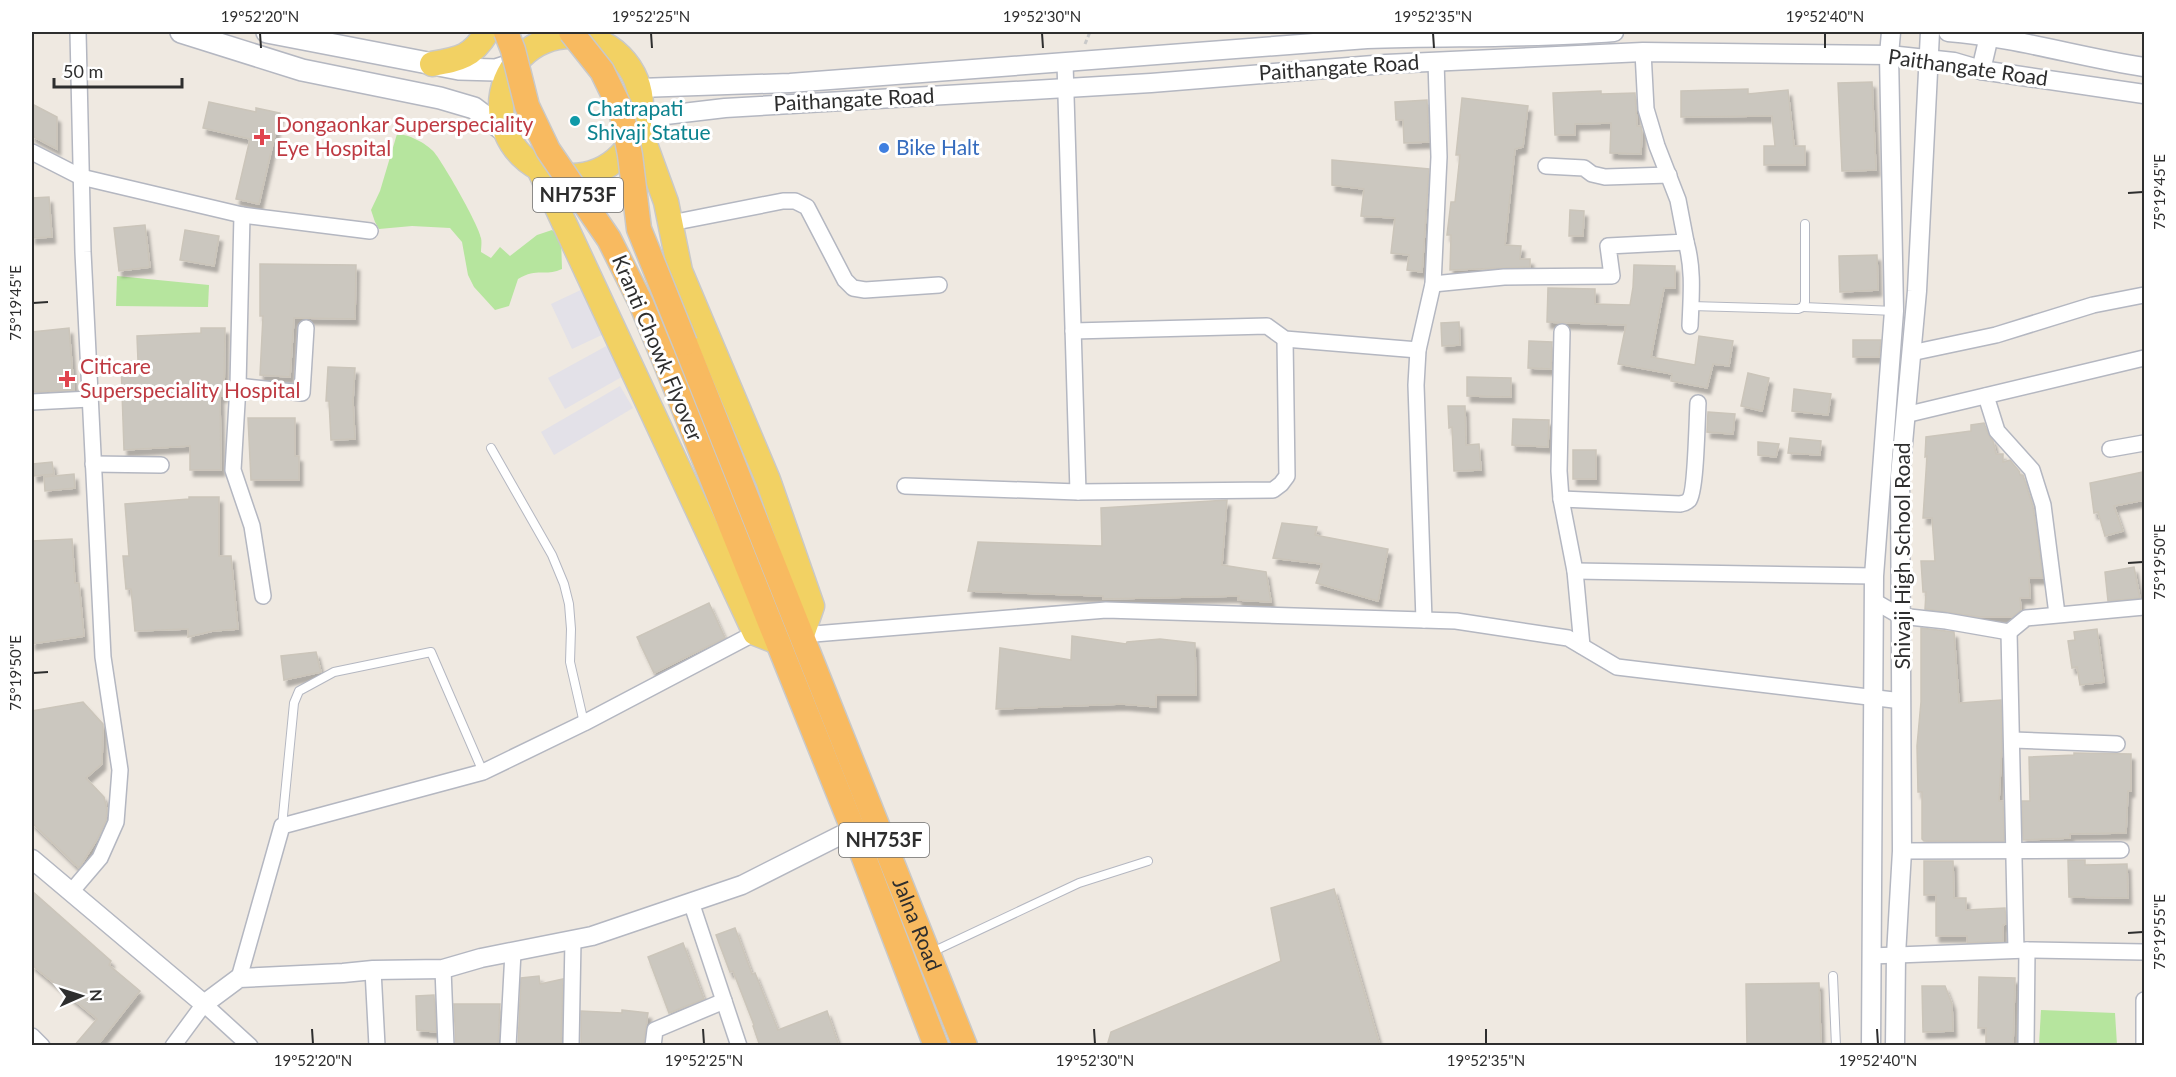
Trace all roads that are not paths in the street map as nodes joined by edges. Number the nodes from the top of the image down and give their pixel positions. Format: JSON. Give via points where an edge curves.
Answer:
{"nodes":[{"id":1,"x":78,"y":32,"type":"edge"},
{"id":2,"x":181,"y":32,"type":"edge"},
{"id":3,"x":267,"y":32,"type":"edge"},
{"id":4,"x":487,"y":32,"type":"edge"},
{"id":5,"x":498,"y":32,"type":"edge"},
{"id":6,"x":506,"y":32,"type":"edge"},
{"id":7,"x":571,"y":32,"type":"edge"},
{"id":8,"x":1614,"y":32,"type":"edge"},
{"id":9,"x":1891,"y":32,"type":"edge"},
{"id":10,"x":1930,"y":32,"type":"edge"},
{"id":11,"x":1958,"y":32,"type":"edge"},
{"id":12,"x":1557,"y":34,"type":"edge"},
{"id":13,"x":1990,"y":34,"type":"edge"},
{"id":14,"x":1367,"y":35,"type":"edge"},
{"id":15,"x":601,"y":38,"type":"edge"},
{"id":16,"x":1282,"y":39,"type":"edge"},
{"id":17,"x":1643,"y":52,"type":"junction"},
{"id":18,"x":1889,"y":55,"type":"junction"},
{"id":19,"x":1556,"y":56,"type":"junction"},
{"id":20,"x":1928,"y":60,"type":"junction"},
{"id":21,"x":1436,"y":61,"type":"junction"},
{"id":22,"x":1954,"y":62,"type":"junction"},
{"id":23,"x":1065,"y":63,"type":"junction"},
{"id":24,"x":432,"y":64,"type":"junction"},
{"id":25,"x":513,"y":64,"type":"junction"},
{"id":26,"x":2145,"y":67,"type":"edge"},
{"id":27,"x":1982,"y":70,"type":"junction"},
{"id":28,"x":639,"y":88,"type":"junction"},
{"id":29,"x":1066,"y":88,"type":"junction"},
{"id":30,"x":2145,"y":94,"type":"edge"},
{"id":31,"x":639,"y":122,"type":"junction"},
{"id":32,"x":503,"y":130,"type":"junction"},
{"id":33,"x":32,"y":152,"type":"edge"},
{"id":34,"x":1546,"y":166,"type":"dead end"},
{"id":35,"x":540,"y":171,"type":"junction"},
{"id":36,"x":1669,"y":175,"type":"junction"},
{"id":37,"x":81,"y":177,"type":"junction"},
{"id":38,"x":242,"y":215,"type":"junction"},
{"id":39,"x":670,"y":223,"type":"junction"},
{"id":40,"x":1805,"y":224,"type":"dead end"},
{"id":41,"x":370,"y":231,"type":"dead end"},
{"id":42,"x":1686,"y":242,"type":"junction"},
{"id":43,"x":1433,"y":284,"type":"junction"},
{"id":44,"x":939,"y":285,"type":"dead end"},
{"id":45,"x":2145,"y":295,"type":"edge"},
{"id":46,"x":1691,"y":306,"type":"junction"},
{"id":47,"x":1803,"y":308,"type":"junction"},
{"id":48,"x":1894,"y":311,"type":"junction"},
{"id":49,"x":1690,"y":326,"type":"dead end"},
{"id":50,"x":306,"y":328,"type":"dead end"},
{"id":51,"x":1073,"y":331,"type":"junction"},
{"id":52,"x":1562,"y":332,"type":"dead end"},
{"id":53,"x":1285,"y":339,"type":"junction"},
{"id":54,"x":1419,"y":350,"type":"junction"},
{"id":55,"x":1911,"y":353,"type":"junction"},
{"id":56,"x":2145,"y":358,"type":"edge"},
{"id":57,"x":238,"y":386,"type":"junction"},
{"id":58,"x":1986,"y":396,"type":"junction"},
{"id":59,"x":90,"y":399,"type":"junction"},
{"id":60,"x":32,"y":402,"type":"edge"},
{"id":61,"x":1698,"y":403,"type":"dead end"},
{"id":62,"x":1905,"y":415,"type":"junction"},
{"id":63,"x":2145,"y":443,"type":"edge"},
{"id":64,"x":491,"y":448,"type":"dead end"},
{"id":65,"x":2110,"y":449,"type":"dead end"},
{"id":66,"x":93,"y":464,"type":"junction"},
{"id":67,"x":161,"y":465,"type":"dead end"},
{"id":68,"x":905,"y":486,"type":"dead end"},
{"id":69,"x":1078,"y":492,"type":"junction"},
{"id":70,"x":1561,"y":499,"type":"junction"},
{"id":71,"x":1575,"y":571,"type":"junction"},
{"id":72,"x":1874,"y":576,"type":"junction"},
{"id":73,"x":263,"y":596,"type":"dead end"},
{"id":74,"x":1874,"y":601,"type":"junction"},
{"id":75,"x":2145,"y":607,"type":"edge"},
{"id":76,"x":2057,"y":614,"type":"junction"},
{"id":77,"x":1900,"y":616,"type":"junction"},
{"id":78,"x":1424,"y":620,"type":"junction"},
{"id":79,"x":2009,"y":632,"type":"junction"},
{"id":80,"x":755,"y":633,"type":"junction"},
{"id":81,"x":802,"y":635,"type":"junction"},
{"id":82,"x":778,"y":642,"type":"junction"},
{"id":83,"x":1582,"y":646,"type":"junction"},
{"id":84,"x":1874,"y":699,"type":"junction"},
{"id":85,"x":1902,"y":701,"type":"junction"},
{"id":86,"x":584,"y":723,"type":"junction"},
{"id":87,"x":2013,"y":740,"type":"junction"},
{"id":88,"x":2117,"y":744,"type":"dead end"},
{"id":89,"x":483,"y":772,"type":"junction"},
{"id":90,"x":282,"y":826,"type":"junction"},
{"id":91,"x":853,"y":829,"type":"junction"},
{"id":92,"x":2121,"y":850,"type":"dead end"},
{"id":93,"x":1902,"y":851,"type":"junction"},
{"id":94,"x":2015,"y":851,"type":"junction"},
{"id":95,"x":32,"y":859,"type":"edge"},
{"id":96,"x":1148,"y":861,"type":"dead end"},
{"id":97,"x":71,"y":892,"type":"junction"},
{"id":98,"x":691,"y":902,"type":"junction"},
{"id":99,"x":573,"y":940,"type":"junction"},
{"id":100,"x":2021,"y":950,"type":"junction"},
{"id":101,"x":513,"y":952,"type":"junction"},
{"id":102,"x":2145,"y":952,"type":"edge"},
{"id":103,"x":929,"y":953,"type":"junction"},
{"id":104,"x":1896,"y":955,"type":"junction"},
{"id":105,"x":1871,"y":956,"type":"junction"},
{"id":106,"x":443,"y":969,"type":"junction"},
{"id":107,"x":373,"y":970,"type":"junction"},
{"id":108,"x":1833,"y":976,"type":"dead end"},
{"id":109,"x":239,"y":978,"type":"junction"},
{"id":110,"x":2145,"y":1000,"type":"edge"},
{"id":111,"x":724,"y":1001,"type":"junction"},
{"id":112,"x":204,"y":1004,"type":"junction"},
{"id":113,"x":174,"y":1046,"type":"edge"},
{"id":114,"x":250,"y":1046,"type":"edge"},
{"id":115,"x":377,"y":1046,"type":"edge"},
{"id":116,"x":446,"y":1046,"type":"edge"},
{"id":117,"x":508,"y":1046,"type":"edge"},
{"id":118,"x":571,"y":1046,"type":"edge"},
{"id":119,"x":653,"y":1046,"type":"edge"},
{"id":120,"x":739,"y":1046,"type":"edge"},
{"id":121,"x":936,"y":1046,"type":"edge"},
{"id":122,"x":965,"y":1046,"type":"edge"},
{"id":123,"x":1836,"y":1046,"type":"edge"},
{"id":124,"x":1870,"y":1046,"type":"edge"},
{"id":125,"x":1895,"y":1046,"type":"edge"},
{"id":126,"x":2026,"y":1046,"type":"edge"},
{"id":127,"x":2144,"y":1046,"type":"edge"}],
"edges":[{"from":1,"to":37,"type":"street"},
{"from":2,"to":32,"type":"main road","via":[[302,70],[474,108]]},
{"from":3,"to":24,"type":"main road"},
{"from":4,"to":24,"type":"main road","via":[[468,55]]},
{"from":5,"to":25,"type":"main road"},
{"from":6,"to":82,"type":"highway","name":"Kranti Chowk Flyover","number":"NH753F","bridge":true,"via":[[527,106],[548,150],[609,239],[641,303]]},
{"from":7,"to":81,"type":"highway","name":"Kranti Chowk Flyover","number":"NH753F","bridge":true,"via":[[602,71],[621,110],[639,229]]},
{"from":8,"to":12,"type":"street","name":"Paithangate Road"},
{"from":9,"to":18,"type":"street","name":"Shivaji High School Road"},
{"from":10,"to":20,"type":"street","name":"Shivaji High School Road"},
{"from":11,"to":13,"type":"street","name":"Paithangate Road"},
{"from":11,"to":22,"type":"street"},
{"from":12,"to":14,"type":"street","name":"Paithangate Road"},
{"from":12,"to":19,"type":"street"},
{"from":13,"to":26,"type":"street","name":"Paithangate Road"},
{"from":13,"to":27,"type":"street"},
{"from":14,"to":16,"type":"street","name":"Paithangate Road"},
{"from":15,"to":25,"type":"main road","via":[[555,36],[530,46]]},
{"from":15,"to":28,"type":"main road","via":[[627,63]]},
{"from":16,"to":23,"type":"street","name":"Paithangate Road"},
{"from":17,"to":18,"type":"street","name":"Paithangate Road"},
{"from":17,"to":19,"type":"street","name":"Paithangate Road"},
{"from":17,"to":36,"type":"street","via":[[1646,110]]},
{"from":18,"to":20,"type":"street","name":"Paithangate Road"},
{"from":18,"to":48,"type":"street","name":"Shivaji High School Road"},
{"from":19,"to":21,"type":"street","name":"Paithangate Road"},
{"from":20,"to":22,"type":"street","name":"Paithangate Road"},
{"from":20,"to":55,"type":"street","name":"Shivaji High School Road"},
{"from":21,"to":29,"type":"street","name":"Paithangate Road"},
{"from":21,"to":43,"type":"street","via":[[1439,157]]},
{"from":22,"to":27,"type":"street","name":"Paithangate Road"},
{"from":23,"to":28,"type":"street","name":"Paithangate Road","via":[[790,83]]},
{"from":23,"to":29,"type":"street"},
{"from":24,"to":25,"type":"main road","via":[[496,70]]},
{"from":25,"to":32,"type":"main road","via":[[502,102]]},
{"from":27,"to":30,"type":"street","name":"Paithangate Road"},
{"from":28,"to":31,"type":"main road"},
{"from":29,"to":31,"type":"street","name":"Paithangate Road","via":[[725,108]]},
{"from":29,"to":51,"type":"street"},
{"from":31,"to":35,"type":"main road","via":[[631,143],[614,162],[591,174],[565,177]]},
{"from":31,"to":39,"type":"main road"},
{"from":32,"to":35,"type":"main road","via":[[517,154]]},
{"from":33,"to":37,"type":"street"},
{"from":34,"to":36,"type":"street","via":[[1584,168],[1605,177]]},
{"from":35,"to":80,"type":"main road"},
{"from":36,"to":42,"type":"street"},
{"from":37,"to":38,"type":"street"},
{"from":37,"to":59,"type":"street"},
{"from":38,"to":41,"type":"street"},
{"from":38,"to":57,"type":"street"},
{"from":39,"to":44,"type":"street","via":[[795,201],[807,207],[845,280],[853,288]]},
{"from":39,"to":81,"type":"main road","via":[[680,271],[768,480],[812,606]]},
{"from":40,"to":47,"type":"lane"},
{"from":42,"to":43,"type":"street","via":[[1608,246],[1612,276],[1504,277]]},
{"from":42,"to":46,"type":"street","via":[[1691,259]]},
{"from":43,"to":54,"type":"street"},
{"from":45,"to":55,"type":"street"},
{"from":46,"to":47,"type":"lane"},
{"from":46,"to":49,"type":"street"},
{"from":47,"to":48,"type":"lane"},
{"from":48,"to":72,"type":"street","name":"Shivaji High School Road"},
{"from":50,"to":57,"type":"street","via":[[302,393]]},
{"from":51,"to":53,"type":"street","via":[[1267,326]]},
{"from":51,"to":69,"type":"street"},
{"from":52,"to":70,"type":"street"},
{"from":53,"to":54,"type":"street"},
{"from":53,"to":69,"type":"street","via":[[1287,476],[1273,490]]},
{"from":54,"to":78,"type":"street","via":[[1416,385]]},
{"from":55,"to":62,"type":"street","name":"Shivaji High School Road"},
{"from":56,"to":58,"type":"street"},
{"from":57,"to":73,"type":"street","via":[[233,470],[252,526]]},
{"from":58,"to":62,"type":"street"},
{"from":58,"to":76,"type":"street","via":[[1997,431],[2032,470],[2043,505]]},
{"from":59,"to":60,"type":"street"},
{"from":59,"to":66,"type":"street"},
{"from":61,"to":70,"type":"street","via":[[1694,477],[1686,502]]},
{"from":62,"to":77,"type":"street","name":"Shivaji High School Road","via":[[1900,476]]},
{"from":63,"to":65,"type":"street"},
{"from":64,"to":86,"type":"lane","via":[[552,555],[564,584],[571,629],[570,662]]},
{"from":66,"to":67,"type":"street"},
{"from":66,"to":97,"type":"street","via":[[103,657],[120,770],[116,822],[100,858]]},
{"from":68,"to":69,"type":"street"},
{"from":70,"to":71,"type":"street"},
{"from":71,"to":72,"type":"street"},
{"from":71,"to":83,"type":"street"},
{"from":72,"to":74,"type":"street","name":"Shivaji High School Road"},
{"from":74,"to":77,"type":"street"},
{"from":74,"to":84,"type":"street","name":"Shivaji High School Road"},
{"from":75,"to":76,"type":"street"},
{"from":76,"to":79,"type":"street","via":[[2026,618]]},
{"from":77,"to":79,"type":"street"},
{"from":77,"to":85,"type":"street","name":"Shivaji High School Road"},
{"from":78,"to":81,"type":"street","via":[[1106,610]]},
{"from":78,"to":83,"type":"street","via":[[1568,638]]},
{"from":79,"to":87,"type":"street"},
{"from":80,"to":82,"type":"main road"},
{"from":80,"to":86,"type":"street"},
{"from":81,"to":103,"type":"highway","name":"Jalna Road","number":"NH753F"},
{"from":82,"to":91,"type":"highway","name":"Jalna Road","number":"NH753F"},
{"from":83,"to":84,"type":"street","via":[[1617,667]]},
{"from":84,"to":85,"type":"street"},
{"from":84,"to":105,"type":"street","name":"Shivaji High School Road"},
{"from":85,"to":93,"type":"street","name":"Shivaji High School Road"},
{"from":86,"to":89,"type":"street"},
{"from":87,"to":88,"type":"street"},
{"from":87,"to":94,"type":"street"},
{"from":89,"to":90,"type":"street"},
{"from":89,"to":90,"type":"lane","via":[[431,652],[334,672],[299,691],[294,703]]},
{"from":90,"to":109,"type":"street"},
{"from":91,"to":98,"type":"street","via":[[742,885]]},
{"from":91,"to":121,"type":"highway","name":"Jalna Road","number":"NH753F"},
{"from":92,"to":94,"type":"street"},
{"from":93,"to":94,"type":"street"},
{"from":93,"to":104,"type":"street","name":"Shivaji High School Road"},
{"from":94,"to":100,"type":"street"},
{"from":95,"to":97,"type":"street"},
{"from":96,"to":103,"type":"lane","via":[[1079,883]]},
{"from":97,"to":112,"type":"street"},
{"from":98,"to":99,"type":"street"},
{"from":98,"to":111,"type":"street"},
{"from":99,"to":101,"type":"street"},
{"from":99,"to":118,"type":"street"},
{"from":100,"to":102,"type":"street"},
{"from":100,"to":104,"type":"street"},
{"from":100,"to":126,"type":"street"},
{"from":101,"to":106,"type":"street"},
{"from":101,"to":117,"type":"street"},
{"from":103,"to":122,"type":"highway","name":"Jalna Road","number":"NH753F"},
{"from":104,"to":105,"type":"street"},
{"from":104,"to":125,"type":"street","name":"Shivaji High School Road"},
{"from":105,"to":124,"type":"street","name":"Shivaji High School Road"},
{"from":106,"to":107,"type":"street"},
{"from":106,"to":116,"type":"street"},
{"from":107,"to":109,"type":"street"},
{"from":107,"to":115,"type":"street"},
{"from":108,"to":123,"type":"lane"},
{"from":109,"to":112,"type":"street"},
{"from":110,"to":127,"type":"street"},
{"from":111,"to":119,"type":"street","via":[[655,1030]]},
{"from":111,"to":120,"type":"street"},
{"from":112,"to":113,"type":"street"},
{"from":112,"to":114,"type":"street"}]}
